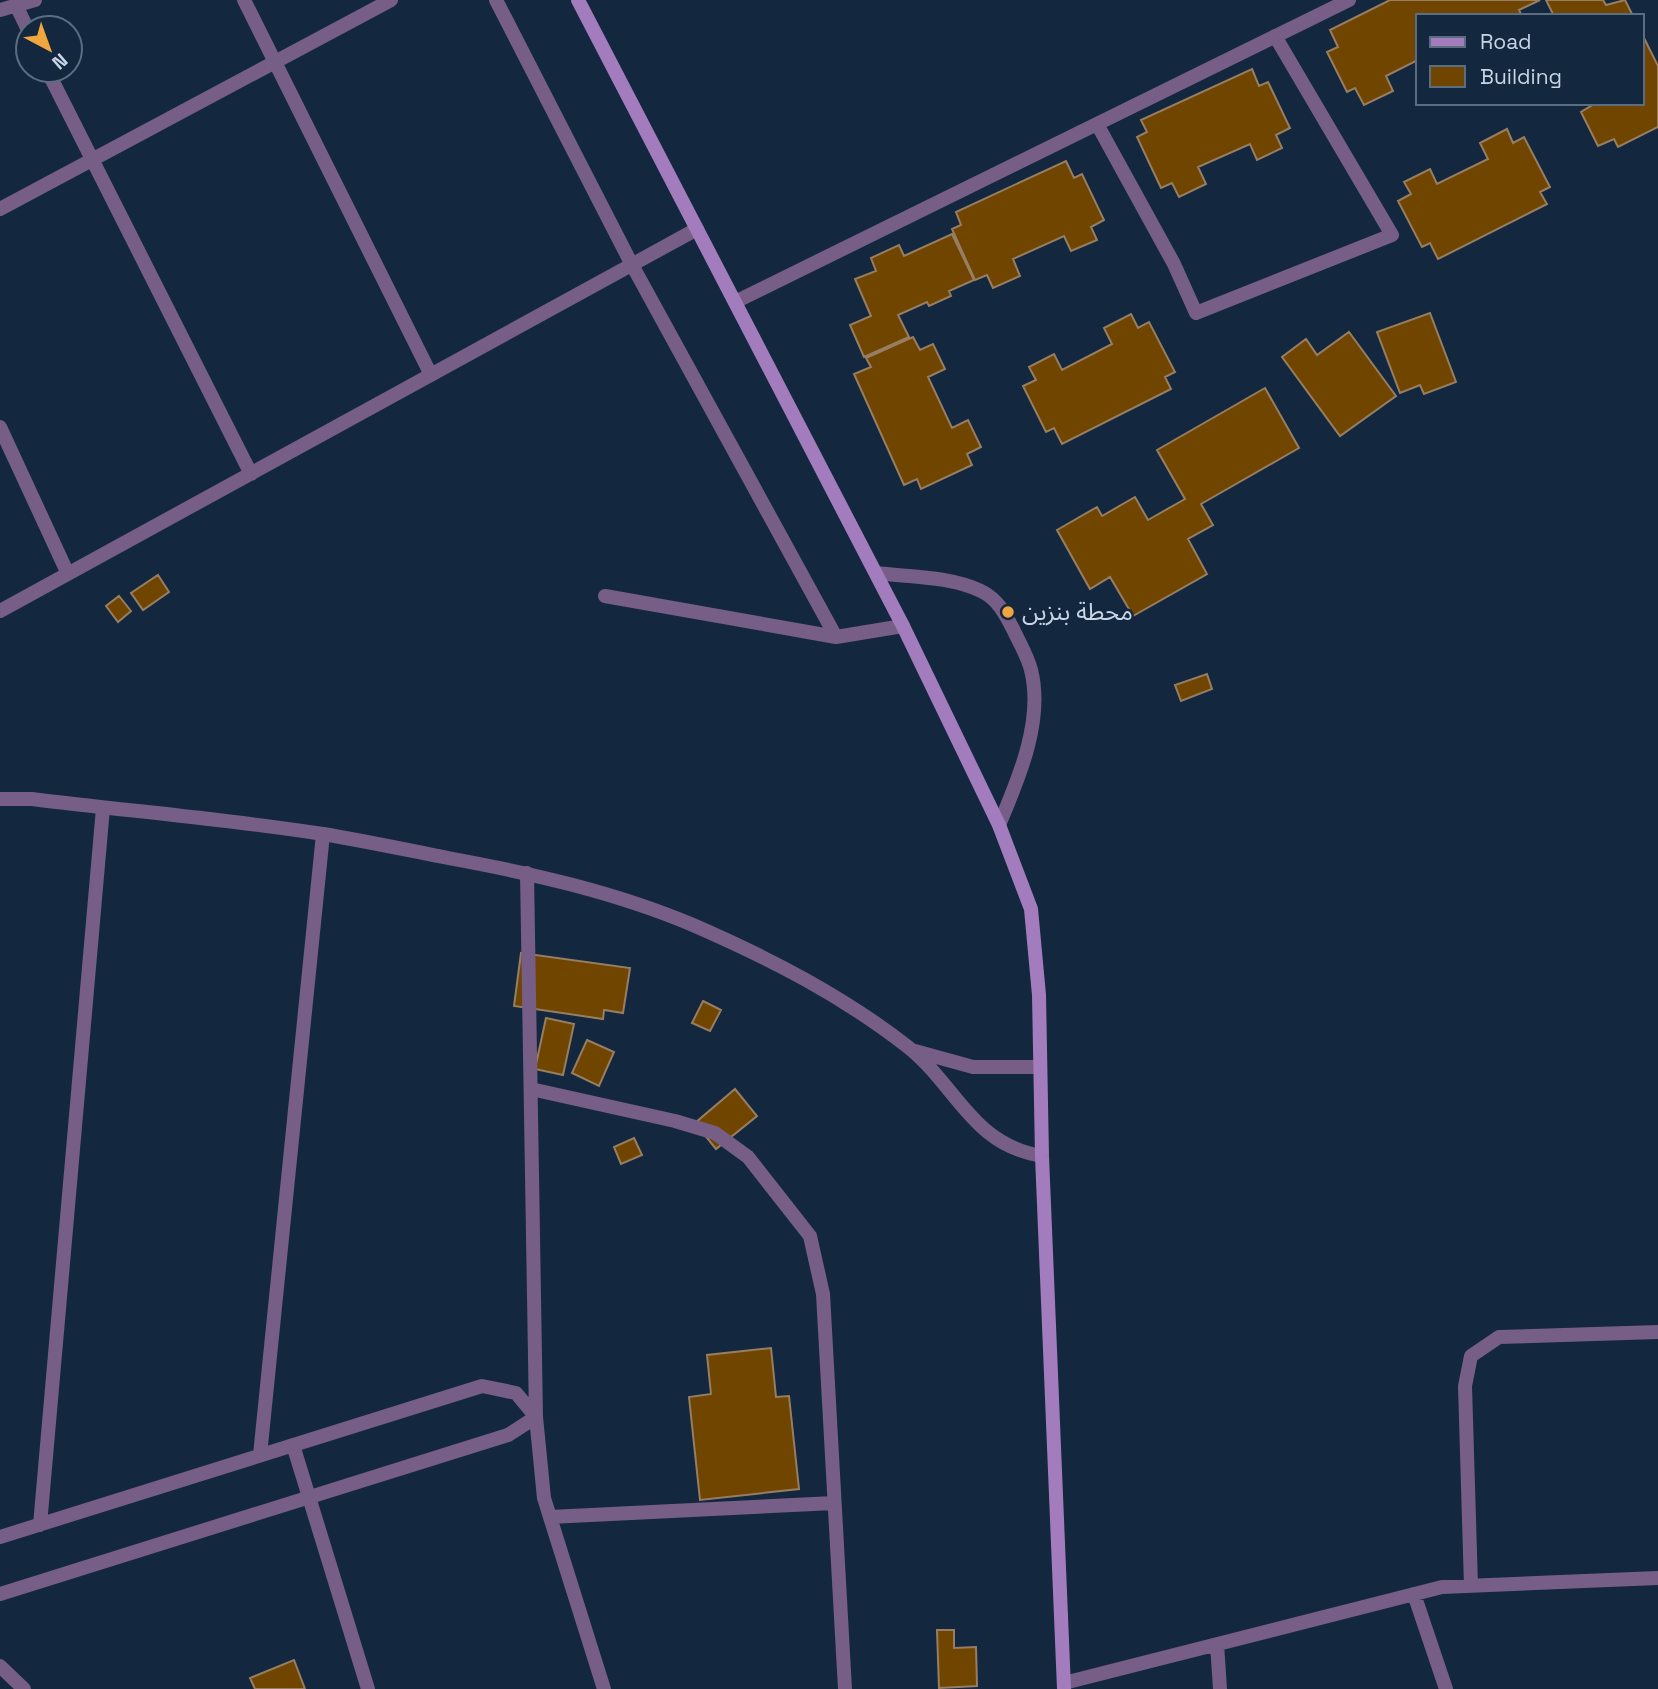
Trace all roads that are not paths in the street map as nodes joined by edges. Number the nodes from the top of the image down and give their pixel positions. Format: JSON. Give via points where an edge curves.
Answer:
{"nodes":[{"id":1,"x":35,"y":0,"type":"edge"},
{"id":2,"x":244,"y":0,"type":"edge"},
{"id":3,"x":391,"y":0,"type":"edge"},
{"id":4,"x":496,"y":0,"type":"edge"},
{"id":5,"x":578,"y":0,"type":"edge"},
{"id":6,"x":1349,"y":0,"type":"edge"},
{"id":7,"x":16,"y":5,"type":"junction"},
{"id":8,"x":0,"y":10,"type":"edge"},
{"id":9,"x":20,"y":14,"type":"edge"},
{"id":10,"x":1275,"y":36,"type":"junction"},
{"id":11,"x":276,"y":63,"type":"junction"},
{"id":12,"x":54,"y":84,"type":"edge"},
{"id":13,"x":1097,"y":124,"type":"junction"},
{"id":14,"x":90,"y":161,"type":"junction"},
{"id":15,"x":0,"y":209,"type":"edge"},
{"id":16,"x":697,"y":229,"type":"junction"},
{"id":17,"x":631,"y":263,"type":"junction"},
{"id":18,"x":735,"y":302,"type":"junction"},
{"id":19,"x":431,"y":375,"type":"junction"},
{"id":20,"x":0,"y":427,"type":"edge"},
{"id":21,"x":5,"y":453,"type":"edge"},
{"id":22,"x":251,"y":474,"type":"junction"},
{"id":23,"x":876,"y":573,"type":"junction"},
{"id":24,"x":68,"y":574,"type":"junction"},
{"id":25,"x":605,"y":596,"type":"dead end"},
{"id":26,"x":0,"y":611,"type":"edge"},
{"id":27,"x":903,"y":626,"type":"junction"},
{"id":28,"x":836,"y":637,"type":"junction"},
{"id":29,"x":0,"y":799,"type":"edge"},
{"id":30,"x":103,"y":808,"type":"junction"},
{"id":31,"x":999,"y":825,"type":"junction"},
{"id":32,"x":323,"y":834,"type":"junction"},
{"id":33,"x":527,"y":873,"type":"junction"},
{"id":34,"x":911,"y":1049,"type":"junction"},
{"id":35,"x":1039,"y":1067,"type":"junction"},
{"id":36,"x":531,"y":1089,"type":"junction"},
{"id":37,"x":1042,"y":1156,"type":"junction"},
{"id":38,"x":1658,"y":1332,"type":"edge"},
{"id":39,"x":536,"y":1417,"type":"junction"},
{"id":40,"x":293,"y":1445,"type":"junction"},
{"id":41,"x":260,"y":1455,"type":"junction"},
{"id":42,"x":308,"y":1498,"type":"junction"},
{"id":43,"x":834,"y":1503,"type":"junction"},
{"id":44,"x":550,"y":1517,"type":"junction"},
{"id":45,"x":40,"y":1525,"type":"junction"},
{"id":46,"x":0,"y":1537,"type":"edge"},
{"id":47,"x":1658,"y":1578,"type":"edge"},
{"id":48,"x":1471,"y":1586,"type":"junction"},
{"id":49,"x":0,"y":1594,"type":"edge"},
{"id":50,"x":1414,"y":1594,"type":"junction"},
{"id":51,"x":1217,"y":1644,"type":"junction"},
{"id":52,"x":0,"y":1666,"type":"edge"},
{"id":53,"x":1064,"y":1686,"type":"edge"},
{"id":54,"x":24,"y":1689,"type":"edge"},
{"id":55,"x":368,"y":1689,"type":"edge"},
{"id":56,"x":604,"y":1689,"type":"edge"},
{"id":57,"x":845,"y":1689,"type":"edge"},
{"id":58,"x":1220,"y":1689,"type":"edge"},
{"id":59,"x":1446,"y":1689,"type":"edge"}],
"edges":[{"from":1,"to":7,"type":"street"},
{"from":2,"to":11,"type":"street"},
{"from":3,"to":11,"type":"street"},
{"from":4,"to":17,"type":"street"},
{"from":5,"to":16,"type":"main road"},
{"from":6,"to":10,"type":"street"},
{"from":7,"to":8,"type":"street"},
{"from":7,"to":9,"type":"street"},
{"from":10,"to":13,"type":"street"},
{"from":10,"to":13,"type":"street","via":[[1392,235],[1196,313]]},
{"from":11,"to":14,"type":"street"},
{"from":11,"to":19,"type":"street"},
{"from":12,"to":14,"type":"street"},
{"from":13,"to":18,"type":"street"},
{"from":14,"to":15,"type":"street"},
{"from":14,"to":22,"type":"street"},
{"from":16,"to":17,"type":"street"},
{"from":16,"to":18,"type":"main road"},
{"from":17,"to":19,"type":"street"},
{"from":17,"to":28,"type":"street"},
{"from":18,"to":23,"type":"main road"},
{"from":19,"to":22,"type":"street"},
{"from":20,"to":21,"type":"street"},
{"from":21,"to":24,"type":"street"},
{"from":22,"to":24,"type":"street"},
{"from":23,"to":27,"type":"main road"},
{"from":23,"to":31,"type":"street","via":[[966,586],[997,602],[1006,615],[1031,670],[1034,705],[1019,777]]},
{"from":24,"to":26,"type":"street"},
{"from":25,"to":28,"type":"street"},
{"from":27,"to":28,"type":"street"},
{"from":27,"to":31,"type":"main road"},
{"from":29,"to":30,"type":"street"},
{"from":30,"to":32,"type":"street"},
{"from":30,"to":45,"type":"street"},
{"from":31,"to":35,"type":"main road","via":[[1031,909],[1039,984]]},
{"from":32,"to":33,"type":"street"},
{"from":32,"to":41,"type":"street"},
{"from":33,"to":34,"type":"street","via":[[622,900],[713,934],[840,998]]},
{"from":33,"to":36,"type":"street"},
{"from":34,"to":35,"type":"street","via":[[973,1067]]},
{"from":34,"to":37,"type":"street","via":[[992,1136],[1006,1146]]},
{"from":35,"to":37,"type":"main road"},
{"from":36,"to":39,"type":"street"},
{"from":36,"to":43,"type":"street","via":[[715,1133],[748,1157],[778,1191],[810,1236],[823,1294]]},
{"from":37,"to":53,"type":"main road"},
{"from":38,"to":48,"type":"street","via":[[1499,1337],[1471,1356],[1465,1386]]},
{"from":39,"to":40,"type":"street","via":[[516,1393],[482,1386]]},
{"from":39,"to":42,"type":"street","via":[[508,1435]]},
{"from":39,"to":44,"type":"street"},
{"from":40,"to":41,"type":"street"},
{"from":40,"to":42,"type":"street"},
{"from":41,"to":45,"type":"street"},
{"from":42,"to":49,"type":"street"},
{"from":42,"to":55,"type":"street"},
{"from":43,"to":44,"type":"street"},
{"from":43,"to":57,"type":"street"},
{"from":44,"to":56,"type":"street"},
{"from":45,"to":46,"type":"street"},
{"from":47,"to":48,"type":"street"},
{"from":48,"to":50,"type":"street"},
{"from":50,"to":51,"type":"street"},
{"from":50,"to":59,"type":"street"},
{"from":51,"to":53,"type":"street"},
{"from":51,"to":58,"type":"street"},
{"from":52,"to":54,"type":"street"}]}
